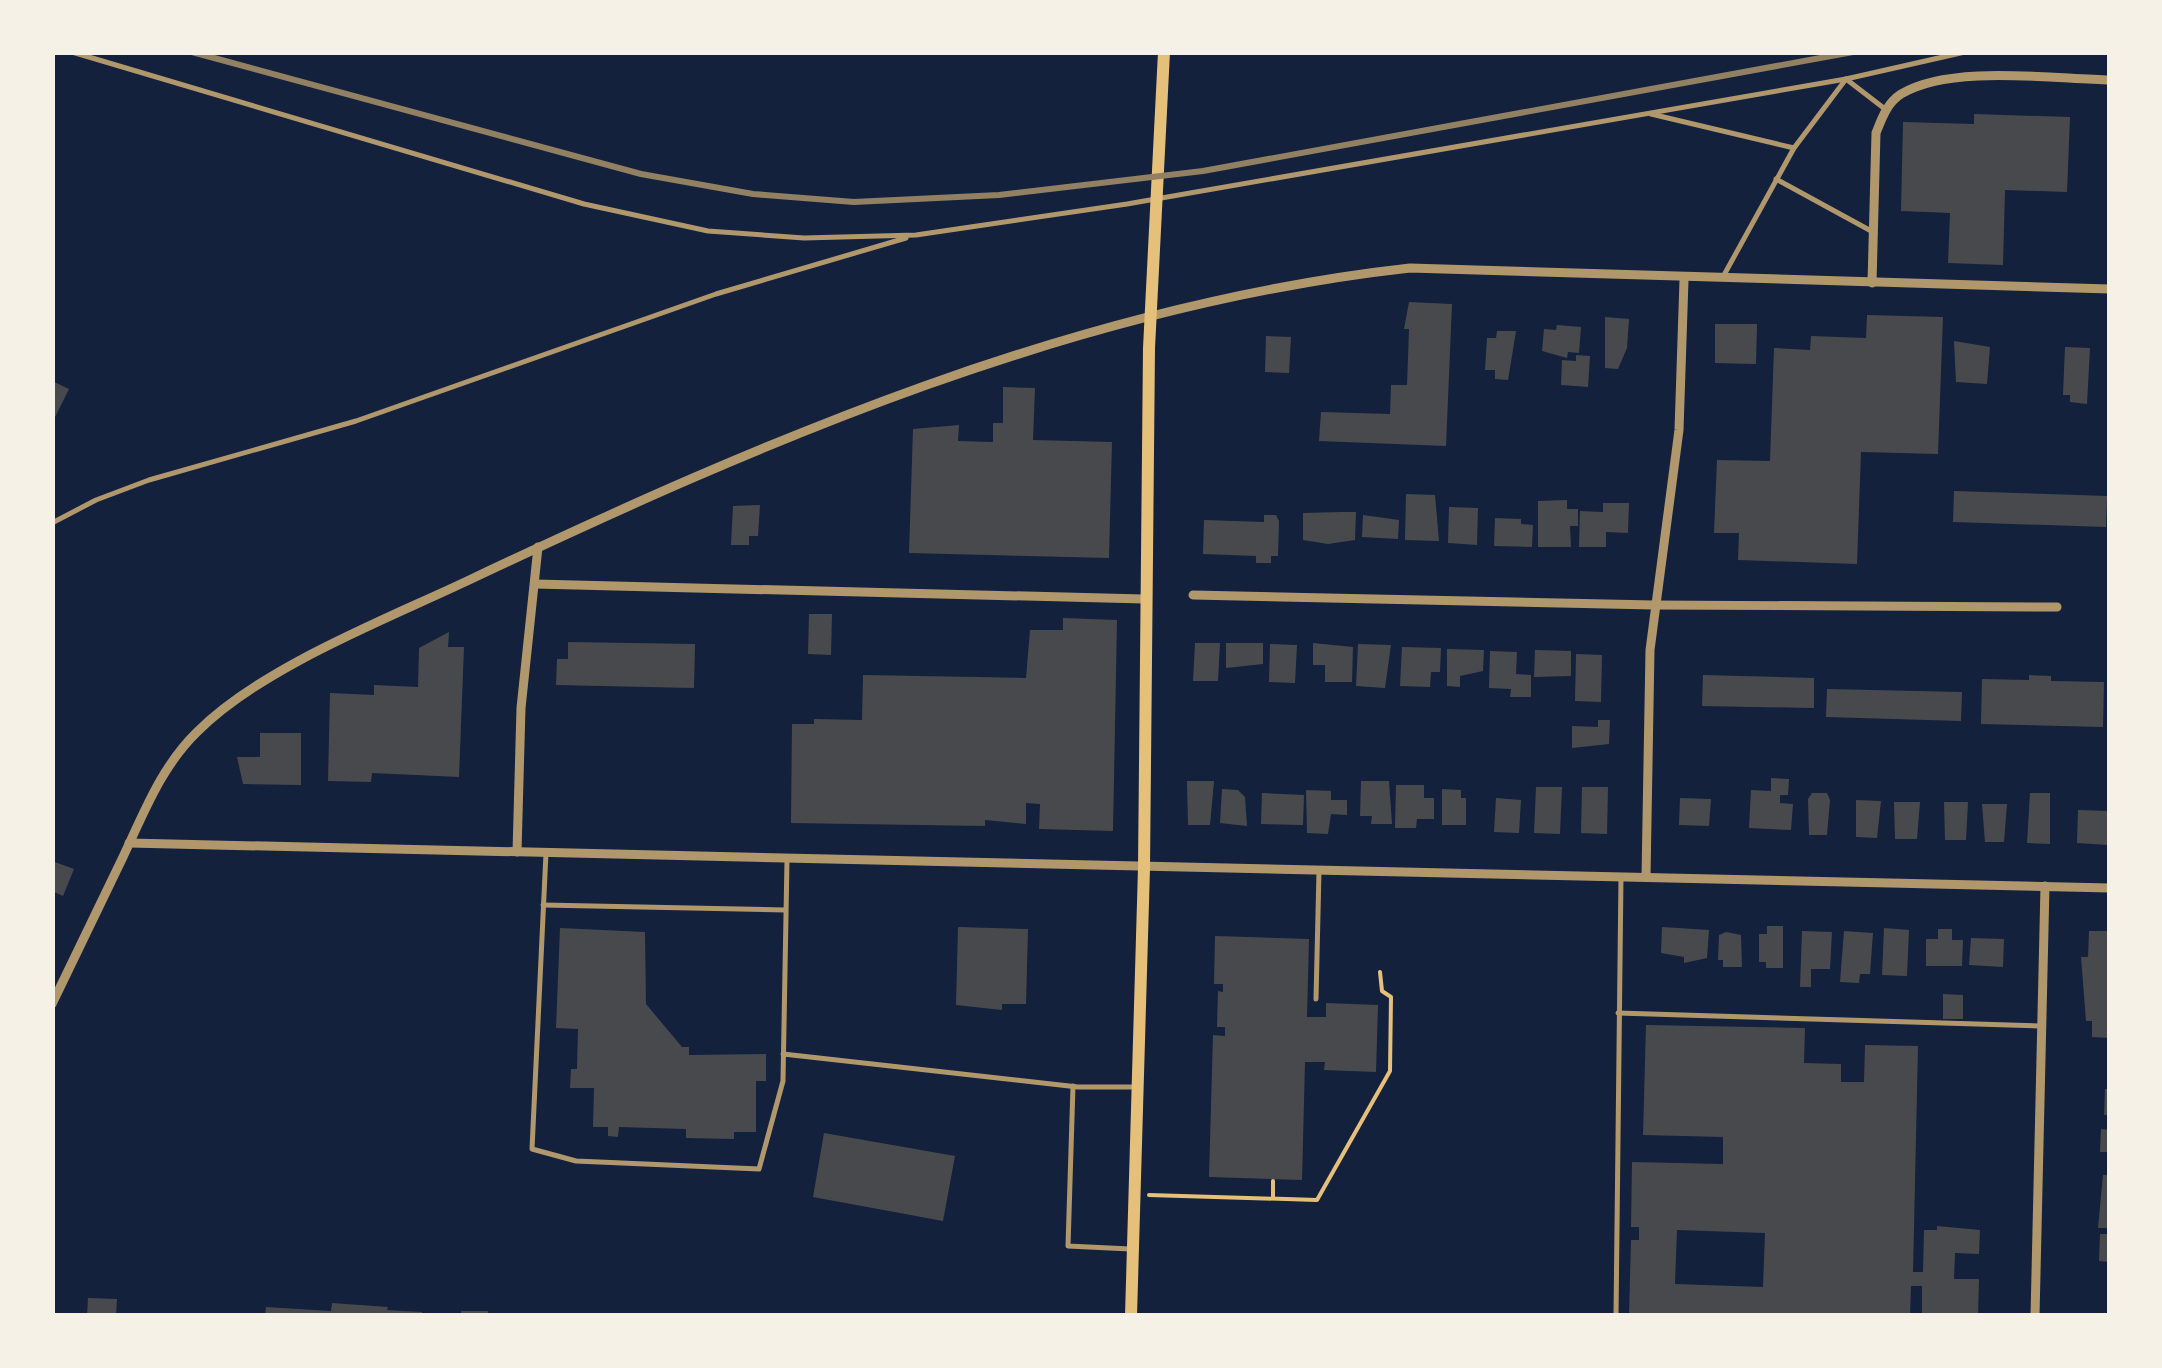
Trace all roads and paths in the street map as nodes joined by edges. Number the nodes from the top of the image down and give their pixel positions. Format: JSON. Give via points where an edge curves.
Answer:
{"nodes":[{"id":1,"x":72,"y":52,"type":"edge"},
{"id":2,"x":1164,"y":52,"type":"edge"},
{"id":3,"x":1965,"y":52,"type":"edge"},
{"id":4,"x":1846,"y":79,"type":"junction"},
{"id":5,"x":2110,"y":80,"type":"edge"},
{"id":6,"x":1886,"y":110,"type":"junction"},
{"id":7,"x":1648,"y":113,"type":"junction"},
{"id":8,"x":1794,"y":148,"type":"junction"},
{"id":9,"x":1776,"y":179,"type":"junction"},
{"id":10,"x":1873,"y":232,"type":"junction"},
{"id":11,"x":916,"y":235,"type":"junction"},
{"id":12,"x":1684,"y":280,"type":"junction"},
{"id":13,"x":1721,"y":280,"type":"junction"},
{"id":14,"x":1872,"y":283,"type":"junction"},
{"id":15,"x":2110,"y":289,"type":"edge"},
{"id":16,"x":52,"y":524,"type":"edge"},
{"id":17,"x":538,"y":547,"type":"junction"},
{"id":18,"x":535,"y":584,"type":"junction"},
{"id":19,"x":1193,"y":595,"type":"dead end"},
{"id":20,"x":1144,"y":599,"type":"junction"},
{"id":21,"x":1654,"y":605,"type":"junction"},
{"id":22,"x":2057,"y":607,"type":"dead end"},
{"id":23,"x":130,"y":844,"type":"junction"},
{"id":24,"x":518,"y":852,"type":"junction"},
{"id":25,"x":546,"y":852,"type":"junction"},
{"id":26,"x":787,"y":859,"type":"junction"},
{"id":27,"x":1144,"y":868,"type":"junction"},
{"id":28,"x":1320,"y":871,"type":"junction"},
{"id":29,"x":1621,"y":876,"type":"junction"},
{"id":30,"x":1646,"y":877,"type":"junction"},
{"id":31,"x":2045,"y":886,"type":"junction"},
{"id":32,"x":2110,"y":888,"type":"edge"},
{"id":33,"x":543,"y":905,"type":"junction"},
{"id":34,"x":786,"y":910,"type":"junction"},
{"id":35,"x":1380,"y":972,"type":"dead end"},
{"id":36,"x":1316,"y":999,"type":"dead end"},
{"id":37,"x":52,"y":1004,"type":"edge"},
{"id":38,"x":1618,"y":1013,"type":"junction"},
{"id":39,"x":2042,"y":1026,"type":"junction"},
{"id":40,"x":783,"y":1054,"type":"junction"},
{"id":41,"x":1073,"y":1086,"type":"junction"},
{"id":42,"x":1138,"y":1087,"type":"junction"},
{"id":43,"x":1273,"y":1181,"type":"dead end"},
{"id":44,"x":1134,"y":1194,"type":"junction"},
{"id":45,"x":1273,"y":1198,"type":"junction"},
{"id":46,"x":1133,"y":1249,"type":"junction"},
{"id":47,"x":1132,"y":1316,"type":"edge"},
{"id":48,"x":1616,"y":1316,"type":"edge"},
{"id":49,"x":2035,"y":1316,"type":"edge"}],
"edges":[{"from":1,"to":11,"type":"lane","via":[[584,204],[708,231],[804,238]]},
{"from":2,"to":20,"type":"main road"},
{"from":3,"to":4,"type":"lane"},
{"from":4,"to":6,"type":"lane"},
{"from":4,"to":7,"type":"lane"},
{"from":4,"to":8,"type":"lane"},
{"from":5,"to":6,"type":"street","via":[[1942,79],[1902,94]]},
{"from":6,"to":10,"type":"street","via":[[1876,133]]},
{"from":7,"to":8,"type":"lane"},
{"from":7,"to":11,"type":"lane"},
{"from":8,"to":9,"type":"lane"},
{"from":9,"to":10,"type":"lane"},
{"from":9,"to":13,"type":"lane"},
{"from":10,"to":14,"type":"street"},
{"from":11,"to":16,"type":"lane","via":[[716,294],[356,421],[149,480]]},
{"from":12,"to":13,"type":"street"},
{"from":12,"to":17,"type":"street","via":[[1410,268],[1300,280],[1054,340],[754,450]]},
{"from":12,"to":21,"type":"street","via":[[1680,430]]},
{"from":13,"to":14,"type":"street"},
{"from":14,"to":15,"type":"street"},
{"from":17,"to":18,"type":"street"},
{"from":17,"to":23,"type":"street","via":[[370,627],[218,712],[167,765]]},
{"from":18,"to":20,"type":"street"},
{"from":18,"to":24,"type":"street","via":[[521,708]]},
{"from":19,"to":21,"type":"street"},
{"from":20,"to":27,"type":"main road"},
{"from":21,"to":22,"type":"street"},
{"from":21,"to":30,"type":"street"},
{"from":23,"to":24,"type":"street"},
{"from":23,"to":37,"type":"street"},
{"from":24,"to":25,"type":"street"},
{"from":25,"to":26,"type":"street"},
{"from":25,"to":33,"type":"lane"},
{"from":26,"to":27,"type":"street"},
{"from":26,"to":34,"type":"lane"},
{"from":27,"to":28,"type":"street"},
{"from":27,"to":42,"type":"main road"},
{"from":28,"to":29,"type":"street"},
{"from":28,"to":36,"type":"lane"},
{"from":29,"to":30,"type":"street"},
{"from":29,"to":38,"type":"lane"},
{"from":30,"to":31,"type":"street"},
{"from":31,"to":32,"type":"street"},
{"from":31,"to":39,"type":"street"},
{"from":33,"to":34,"type":"lane"},
{"from":33,"to":40,"type":"lane","via":[[532,1148],[576,1160],[759,1169]]},
{"from":34,"to":40,"type":"lane"},
{"from":35,"to":45,"type":"path","via":[[1382,991],[1391,997],[1390,1071],[1318,1200]]},
{"from":38,"to":39,"type":"lane"},
{"from":38,"to":48,"type":"lane"},
{"from":39,"to":49,"type":"street"},
{"from":40,"to":41,"type":"lane"},
{"from":41,"to":42,"type":"lane"},
{"from":41,"to":46,"type":"lane","via":[[1068,1246]]},
{"from":42,"to":44,"type":"main road"},
{"from":43,"to":45,"type":"path"},
{"from":44,"to":45,"type":"path"},
{"from":44,"to":46,"type":"main road"},
{"from":46,"to":47,"type":"main road"}]}
